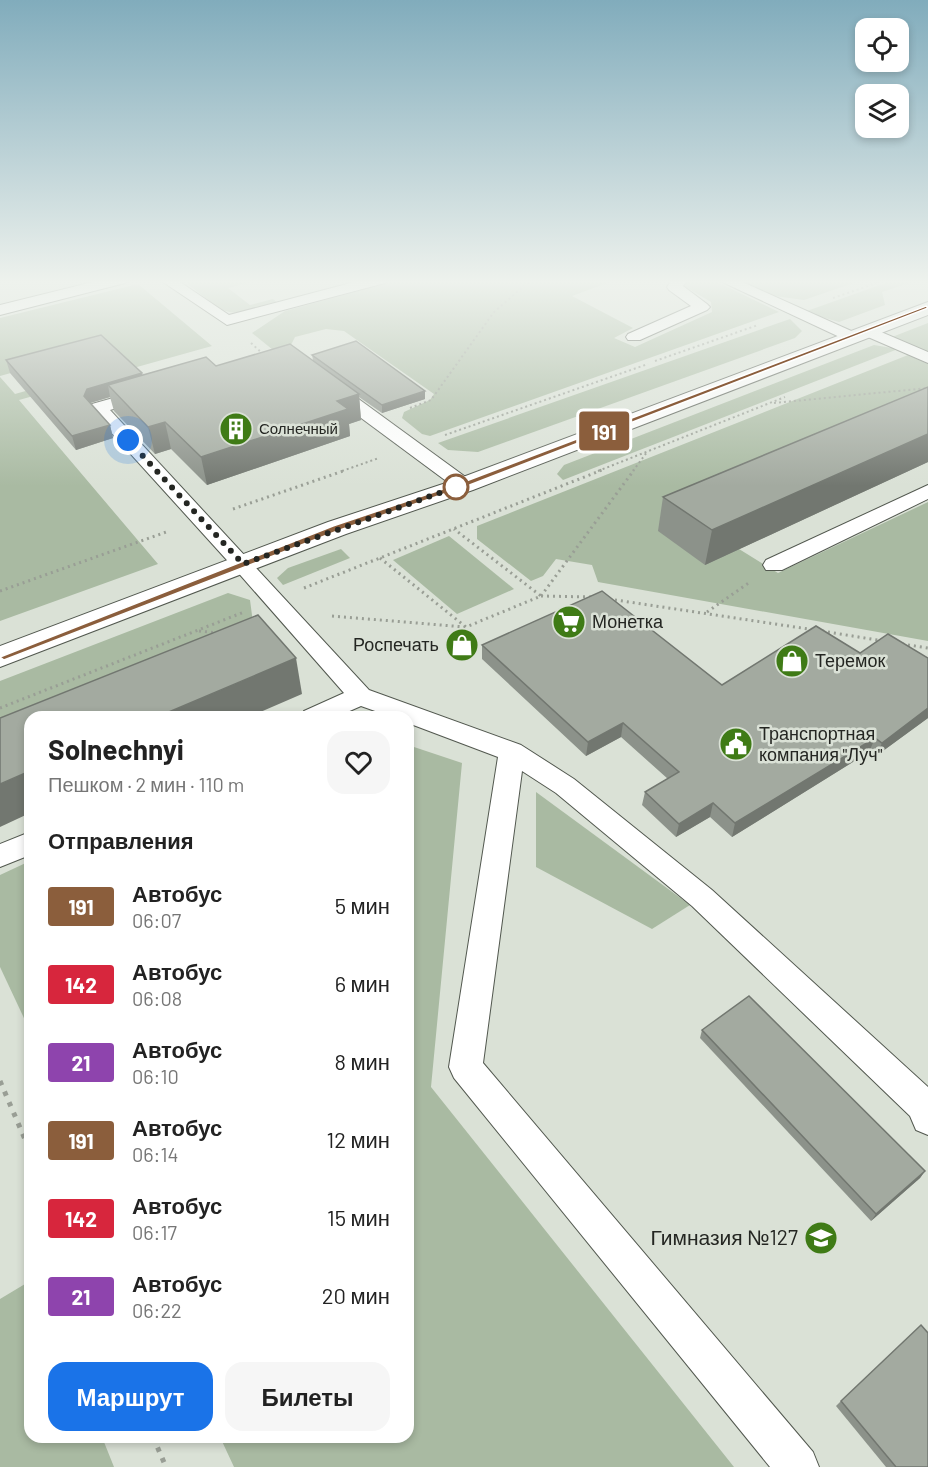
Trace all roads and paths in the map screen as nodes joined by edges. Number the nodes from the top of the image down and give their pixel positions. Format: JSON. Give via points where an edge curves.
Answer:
{"nodes":[{"id":1,"x":467,"y":348,"type":"edge"},
{"id":2,"x":822,"y":348,"type":"edge"},
{"id":3,"x":901,"y":348,"type":"edge"},
{"id":4,"x":928,"y":358,"type":"edge"},
{"id":5,"x":322,"y":380,"type":"edge"},
{"id":6,"x":166,"y":388,"type":"edge"},
{"id":7,"x":928,"y":388,"type":"edge"},
{"id":8,"x":790,"y":395,"type":"dead end"},
{"id":9,"x":769,"y":404,"type":"junction"},
{"id":10,"x":376,"y":419,"type":"junction"},
{"id":11,"x":648,"y":452,"type":"junction"},
{"id":12,"x":464,"y":484,"type":"junction"},
{"id":13,"x":928,"y":491,"type":"edge"},
{"id":14,"x":453,"y":529,"type":"junction"},
{"id":15,"x":379,"y":558,"type":"junction"},
{"id":16,"x":243,"y":564,"type":"junction"},
{"id":17,"x":774,"y":565,"type":"joint"},
{"id":18,"x":541,"y":596,"type":"junction"},
{"id":19,"x":594,"y":597,"type":"edge"},
{"id":20,"x":606,"y":598,"type":"edge"},
{"id":21,"x":281,"y":605,"type":"junction"},
{"id":22,"x":707,"y":612,"type":"junction"},
{"id":23,"x":466,"y":627,"type":"junction"},
{"id":24,"x":196,"y":630,"type":"junction"},
{"id":25,"x":220,"y":633,"type":"edge"},
{"id":26,"x":928,"y":648,"type":"edge"},
{"id":27,"x":0,"y":657,"type":"edge"},
{"id":28,"x":360,"y":696,"type":"junction"},
{"id":29,"x":0,"y":708,"type":"edge"},
{"id":30,"x":326,"y":711,"type":"edge"},
{"id":31,"x":401,"y":711,"type":"edge"},
{"id":32,"x":414,"y":716,"type":"edge"},
{"id":33,"x":512,"y":752,"type":"junction"},
{"id":34,"x":24,"y":846,"type":"edge"},
{"id":35,"x":0,"y":856,"type":"edge"},
{"id":36,"x":0,"y":1081,"type":"edge"},
{"id":37,"x":928,"y":1118,"type":"edge"},
{"id":38,"x":24,"y":1137,"type":"edge"},
{"id":39,"x":155,"y":1443,"type":"edge"},
{"id":40,"x":165,"y":1467,"type":"edge"},
{"id":41,"x":798,"y":1467,"type":"edge"}],
"edges":[{"from":1,"to":10,"type":"path","via":[[430,400]]},
{"from":2,"to":12,"type":"street"},
{"from":3,"to":4,"type":"lane"},
{"from":5,"to":10,"type":"lane"},
{"from":6,"to":16,"type":"lane","via":[[98,408]]},
{"from":7,"to":9,"type":"path"},
{"from":8,"to":9,"type":"path"},
{"from":9,"to":11,"type":"path"},
{"from":10,"to":12,"type":"lane"},
{"from":11,"to":14,"type":"path"},
{"from":11,"to":18,"type":"path"},
{"from":12,"to":16,"type":"street"},
{"from":13,"to":17,"type":"lane"},
{"from":14,"to":15,"type":"path"},
{"from":14,"to":18,"type":"path"},
{"from":15,"to":21,"type":"path"},
{"from":15,"to":23,"type":"path"},
{"from":16,"to":21,"type":"lane"},
{"from":16,"to":27,"type":"street"},
{"from":17,"to":22,"type":"path"},
{"from":18,"to":19,"type":"path"},
{"from":18,"to":23,"type":"path"},
{"from":20,"to":22,"type":"path"},
{"from":21,"to":23,"type":"path"},
{"from":21,"to":24,"type":"path"},
{"from":21,"to":28,"type":"lane"},
{"from":22,"to":26,"type":"path"},
{"from":24,"to":25,"type":"path"},
{"from":24,"to":29,"type":"path"},
{"from":28,"to":30,"type":"lane"},
{"from":28,"to":31,"type":"lane"},
{"from":32,"to":33,"type":"lane"},
{"from":33,"to":37,"type":"lane","via":[[565,786],[702,897],[926,1108]]},
{"from":33,"to":41,"type":"lane","via":[[466,1067]]},
{"from":34,"to":35,"type":"lane"},
{"from":36,"to":38,"type":"path"},
{"from":39,"to":40,"type":"path"}]}
